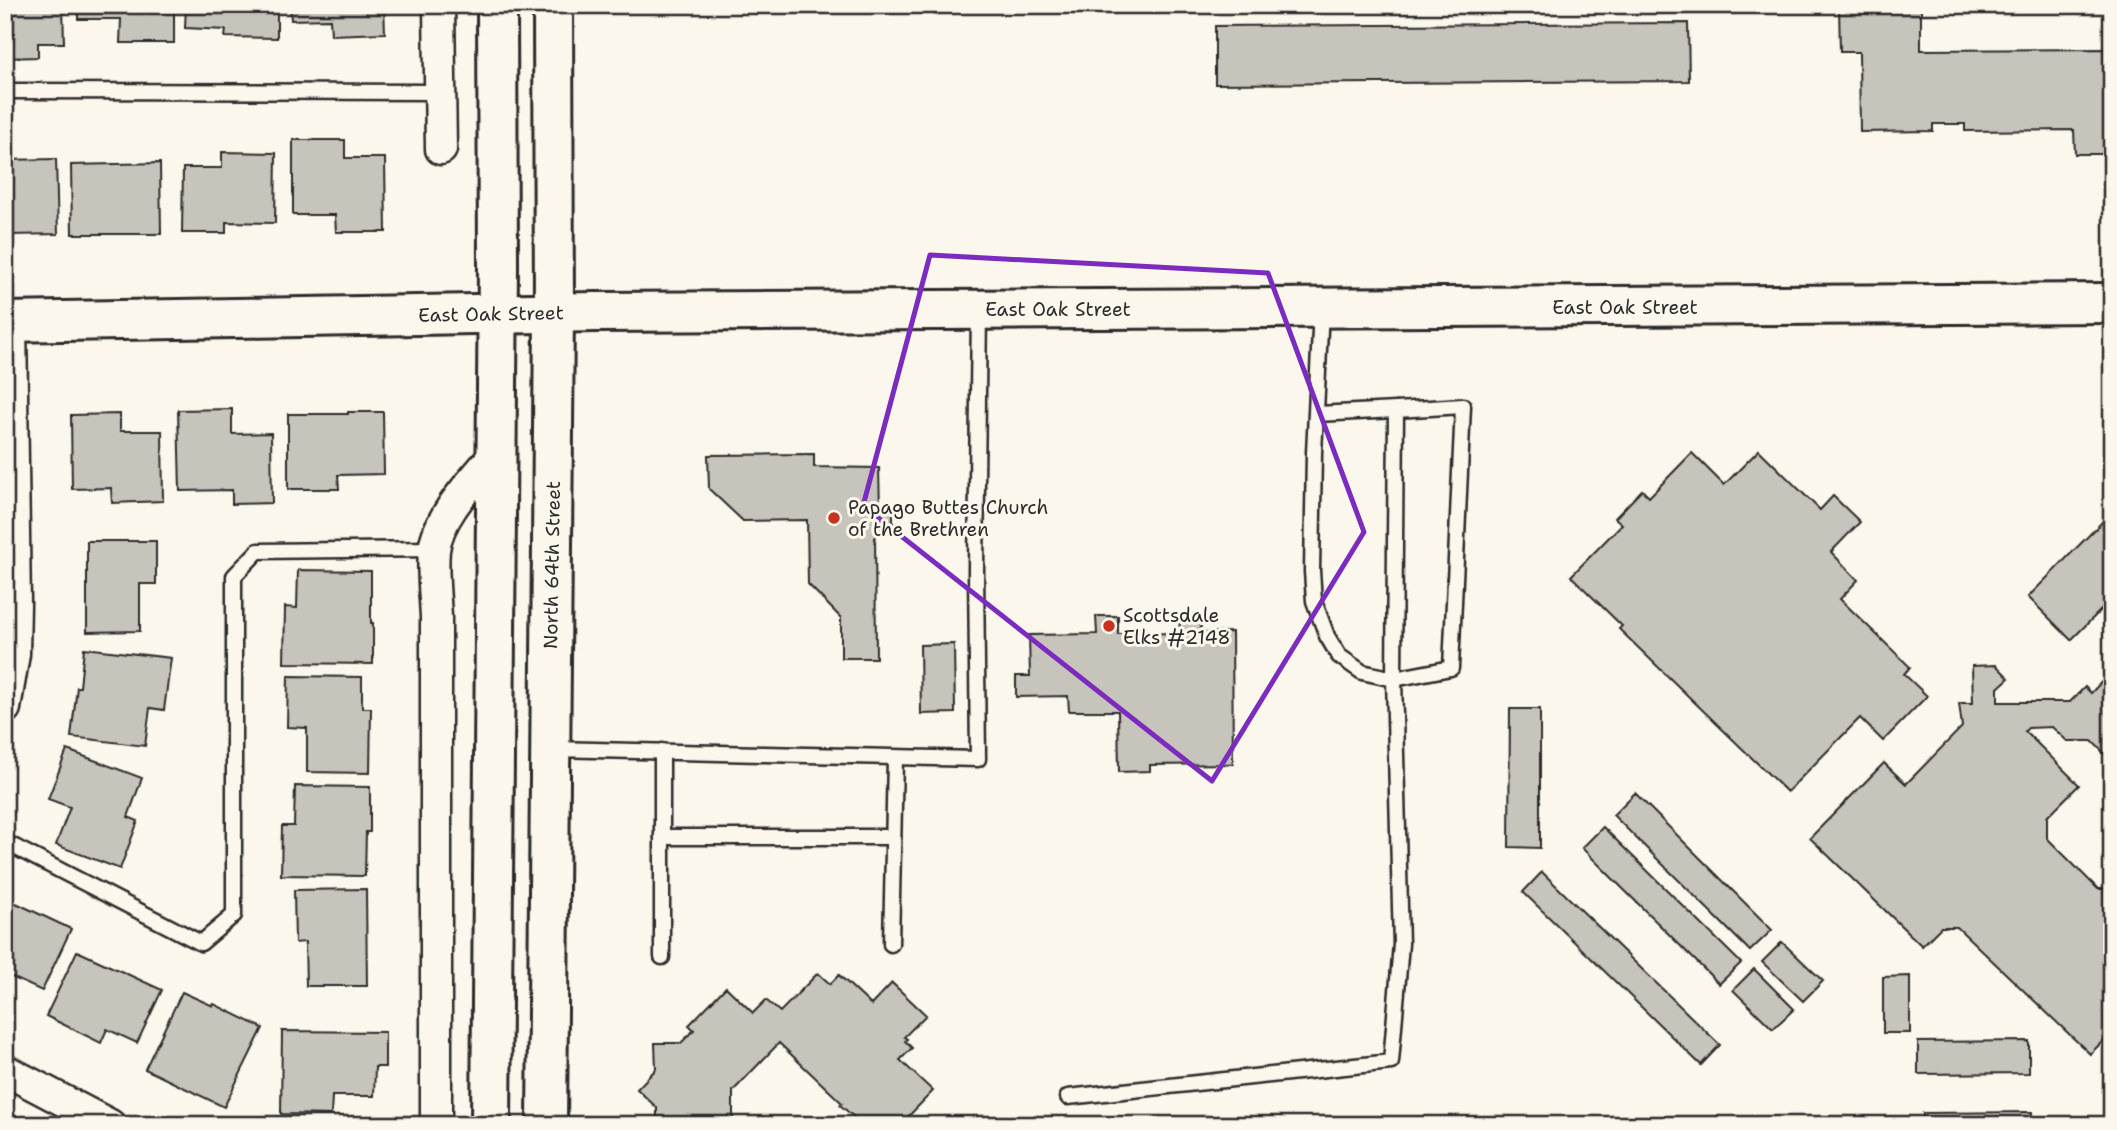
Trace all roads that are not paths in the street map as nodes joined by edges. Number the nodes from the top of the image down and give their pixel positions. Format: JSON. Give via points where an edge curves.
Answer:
{"nodes":[{"id":1,"x":439,"y":5,"type":"edge"},
{"id":2,"x":497,"y":5,"type":"edge"},
{"id":3,"x":553,"y":5,"type":"edge"},
{"id":4,"x":5,"y":91,"type":"edge"},
{"id":5,"x":440,"y":92,"type":"junction"},
{"id":6,"x":441,"y":149,"type":"dead end"},
{"id":7,"x":2112,"y":303,"type":"edge"},
{"id":8,"x":1321,"y":308,"type":"junction"},
{"id":9,"x":979,"y":309,"type":"junction"},
{"id":10,"x":497,"y":313,"type":"junction"},
{"id":11,"x":554,"y":313,"type":"junction"},
{"id":12,"x":8,"y":322,"type":"edge"},
{"id":13,"x":1396,"y":410,"type":"junction"},
{"id":14,"x":1317,"y":414,"type":"junction"},
{"id":15,"x":496,"y":453,"type":"junction"},
{"id":16,"x":434,"y":549,"type":"junction"},
{"id":17,"x":1394,"y":679,"type":"junction"},
{"id":18,"x":5,"y":708,"type":"edge"},
{"id":19,"x":550,"y":749,"type":"junction"},
{"id":20,"x":662,"y":751,"type":"junction"},
{"id":21,"x":895,"y":758,"type":"junction"},
{"id":22,"x":662,"y":837,"type":"junction"},
{"id":23,"x":893,"y":837,"type":"junction"},
{"id":24,"x":5,"y":842,"type":"edge"},
{"id":25,"x":891,"y":944,"type":"dead end"},
{"id":26,"x":662,"y":957,"type":"dead end"},
{"id":27,"x":5,"y":1070,"type":"edge"},
{"id":28,"x":1068,"y":1097,"type":"dead end"},
{"id":29,"x":110,"y":1125,"type":"edge"},
{"id":30,"x":436,"y":1125,"type":"edge"},
{"id":31,"x":491,"y":1125,"type":"edge"},
{"id":32,"x":547,"y":1125,"type":"edge"}],
"edges":[{"from":1,"to":5,"type":"street"},
{"from":2,"to":10,"type":"main road"},
{"from":3,"to":11,"type":"main road","name":"North 64th Street"},
{"from":4,"to":5,"type":"lane"},
{"from":5,"to":6,"type":"street"},
{"from":7,"to":8,"type":"main road","name":"East Oak Street"},
{"from":8,"to":9,"type":"main road","name":"East Oak Street"},
{"from":8,"to":14,"type":"lane"},
{"from":9,"to":11,"type":"main road","name":"East Oak Street"},
{"from":9,"to":21,"type":"lane","via":[[978,759]]},
{"from":10,"to":11,"type":"main road","name":"East Oak Street"},
{"from":10,"to":12,"type":"main road","name":"East Oak Street"},
{"from":10,"to":15,"type":"main road"},
{"from":11,"to":19,"type":"main road","name":"North 64th Street"},
{"from":12,"to":18,"type":"street","via":[[15,604],[14,654]]},
{"from":13,"to":14,"type":"lane"},
{"from":13,"to":17,"type":"lane"},
{"from":13,"to":17,"type":"lane","via":[[1463,405],[1451,668]]},
{"from":14,"to":17,"type":"lane","via":[[1314,601],[1339,656],[1362,672]]},
{"from":15,"to":16,"type":"street","via":[[447,515]]},
{"from":15,"to":31,"type":"main road"},
{"from":16,"to":24,"type":"lane","via":[[258,551],[234,576],[234,915],[201,943]]},
{"from":16,"to":30,"type":"street"},
{"from":17,"to":28,"type":"lane","via":[[1401,944],[1391,1062]]},
{"from":19,"to":20,"type":"lane"},
{"from":19,"to":32,"type":"main road","name":"North 64th Street"},
{"from":20,"to":21,"type":"lane"},
{"from":20,"to":22,"type":"lane"},
{"from":21,"to":23,"type":"lane"},
{"from":22,"to":23,"type":"lane"},
{"from":22,"to":26,"type":"lane"},
{"from":23,"to":25,"type":"lane"},
{"from":27,"to":29,"type":"street"}]}
